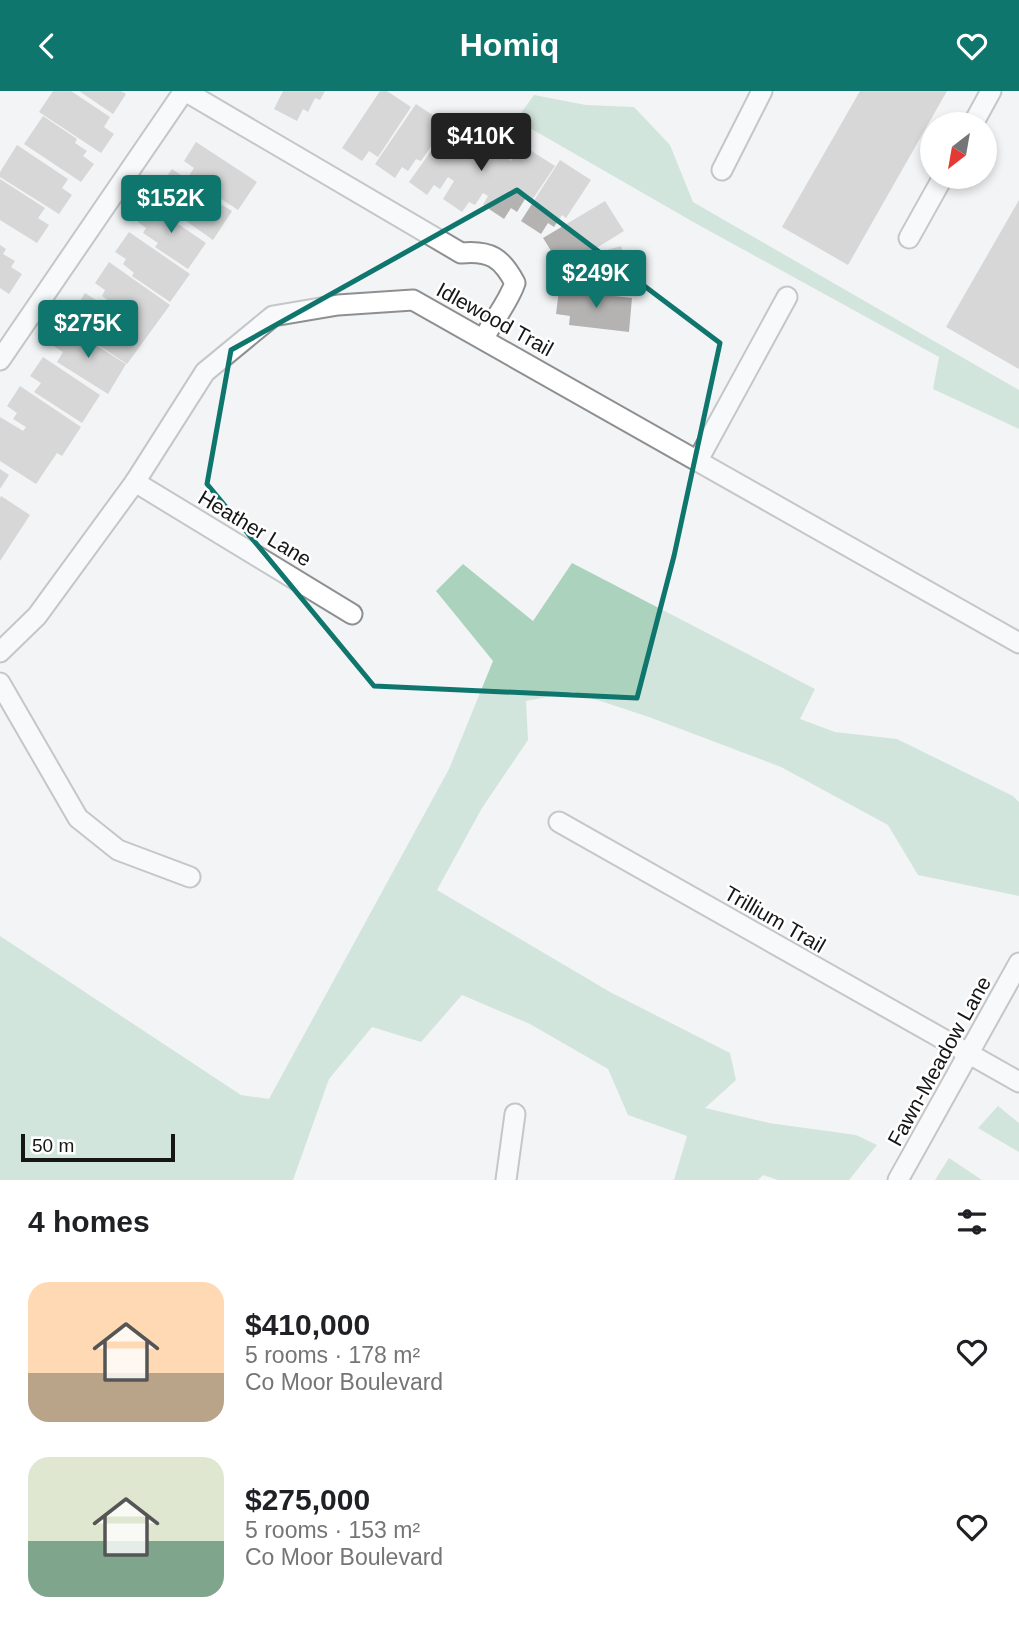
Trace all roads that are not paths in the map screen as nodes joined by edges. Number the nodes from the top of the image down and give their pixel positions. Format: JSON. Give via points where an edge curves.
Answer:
{"nodes":[{"id":1,"x":184,"y":91,"type":"edge"},
{"id":2,"x":762,"y":91,"type":"edge"},
{"id":3,"x":991,"y":91,"type":"edge"},
{"id":4,"x":980,"y":112,"type":"edge"},
{"id":5,"x":722,"y":170,"type":"dead end"},
{"id":6,"x":936,"y":189,"type":"edge"},
{"id":7,"x":909,"y":238,"type":"dead end"},
{"id":8,"x":787,"y":297,"type":"dead end"},
{"id":9,"x":484,"y":338,"type":"junction"},
{"id":10,"x":0,"y":360,"type":"edge"},
{"id":11,"x":698,"y":460,"type":"junction"},
{"id":12,"x":135,"y":482,"type":"junction"},
{"id":13,"x":352,"y":614,"type":"dead end"},
{"id":14,"x":1019,"y":643,"type":"edge"},
{"id":15,"x":0,"y":652,"type":"edge"},
{"id":16,"x":0,"y":683,"type":"edge"},
{"id":17,"x":559,"y":822,"type":"dead end"},
{"id":18,"x":190,"y":877,"type":"dead end"},
{"id":19,"x":1019,"y":963,"type":"edge"},
{"id":20,"x":969,"y":1054,"type":"junction"},
{"id":21,"x":1019,"y":1082,"type":"edge"},
{"id":22,"x":515,"y":1114,"type":"dead end"},
{"id":23,"x":506,"y":1180,"type":"edge"},
{"id":24,"x":898,"y":1180,"type":"edge"}],
"edges":[{"from":1,"to":9,"type":"street","via":[[461,253],[479,251],[505,264],[515,283],[509,301]]},
{"from":1,"to":10,"type":"street"},
{"from":2,"to":5,"type":"street"},
{"from":3,"to":4,"type":"street"},
{"from":6,"to":7,"type":"street"},
{"from":8,"to":11,"type":"street"},
{"from":9,"to":11,"type":"street","name":"Idlewood Trail"},
{"from":9,"to":12,"type":"street","name":"Idlewood Trail","via":[[413,300],[338,305],[273,316],[205,372]]},
{"from":11,"to":14,"type":"street","name":"Idlewood Trail"},
{"from":12,"to":13,"type":"street","name":"Heather Lane"},
{"from":12,"to":15,"type":"street","name":"Idlewood Trail","via":[[37,616]]},
{"from":16,"to":18,"type":"street","via":[[78,818],[118,851]]},
{"from":17,"to":20,"type":"street","name":"Trillium Trail"},
{"from":19,"to":20,"type":"street","name":"Fawn-Meadow Lane"},
{"from":20,"to":21,"type":"street","name":"Trillium Trail"},
{"from":20,"to":24,"type":"street","name":"Fawn-Meadow Lane"},
{"from":22,"to":23,"type":"street"}]}
